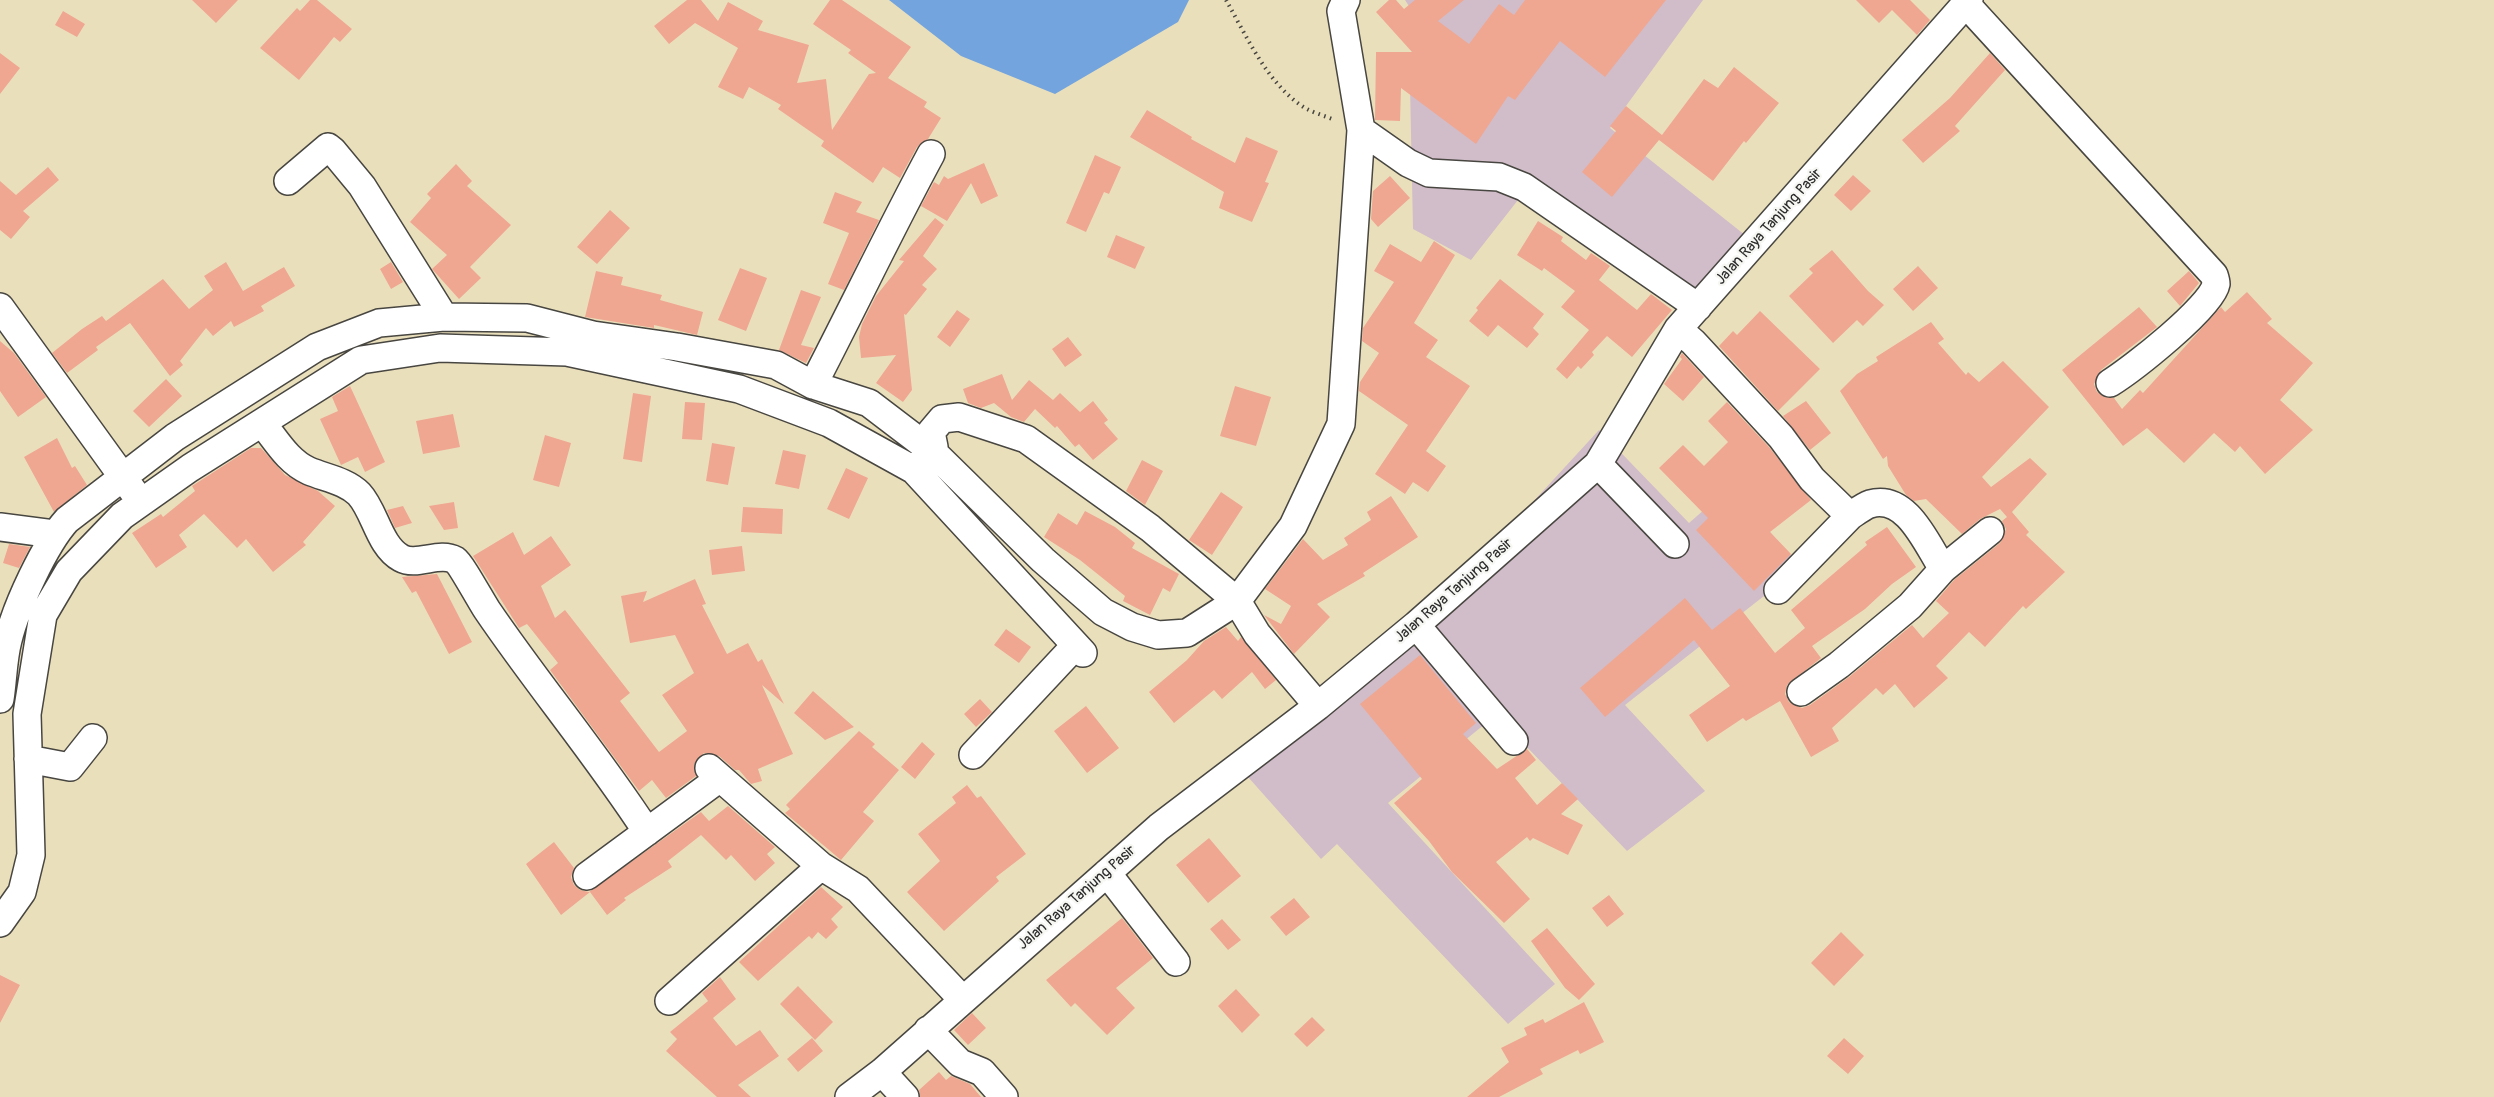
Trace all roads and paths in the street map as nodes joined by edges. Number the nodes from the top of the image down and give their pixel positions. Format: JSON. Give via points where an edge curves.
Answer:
{"nodes":[{"id":1,"x":1226,"y":0,"type":"edge"},
{"id":2,"x":1346,"y":0,"type":"edge"},
{"id":3,"x":1968,"y":2,"type":"edge"},
{"id":4,"x":1373,"y":139,"type":"junction"},
{"id":5,"x":931,"y":154,"type":"dead end"},
{"id":6,"x":288,"y":181,"type":"dead end"},
{"id":7,"x":0,"y":307,"type":"edge"},
{"id":8,"x":1698,"y":307,"type":"junction"},
{"id":9,"x":444,"y":316,"type":"junction"},
{"id":10,"x":1678,"y":329,"type":"junction"},
{"id":11,"x":2110,"y":383,"type":"dead end"},
{"id":12,"x":813,"y":385,"type":"junction"},
{"id":13,"x":262,"y":423,"type":"junction"},
{"id":14,"x":923,"y":460,"type":"junction"},
{"id":15,"x":1598,"y":464,"type":"junction"},
{"id":16,"x":133,"y":491,"type":"junction"},
{"id":17,"x":1850,"y":516,"type":"junction"},
{"id":18,"x":0,"y":527,"type":"edge"},
{"id":19,"x":1990,"y":531,"type":"dead end"},
{"id":20,"x":54,"y":534,"type":"junction"},
{"id":21,"x":1675,"y":544,"type":"dead end"},
{"id":22,"x":1943,"y":568,"type":"junction"},
{"id":23,"x":1778,"y":590,"type":"dead end"},
{"id":24,"x":1239,"y":605,"type":"junction"},
{"id":25,"x":1416,"y":625,"type":"junction"},
{"id":26,"x":1801,"y":692,"type":"dead end"},
{"id":27,"x":0,"y":699,"type":"edge"},
{"id":28,"x":1318,"y":706,"type":"junction"},
{"id":29,"x":93,"y":738,"type":"dead end"},
{"id":30,"x":1514,"y":741,"type":"dead end"},
{"id":31,"x":973,"y":755,"type":"dead end"},
{"id":32,"x":28,"y":759,"type":"junction"},
{"id":33,"x":647,"y":832,"type":"junction"},
{"id":34,"x":821,"y":866,"type":"junction"},
{"id":35,"x":1107,"y":873,"type":"junction"},
{"id":36,"x":587,"y":876,"type":"dead end"},
{"id":37,"x":0,"y":923,"type":"edge"},
{"id":38,"x":1176,"y":962,"type":"dead end"},
{"id":39,"x":962,"y":999,"type":"junction"},
{"id":40,"x":669,"y":1001,"type":"dead end"},
{"id":41,"x":928,"y":1030,"type":"junction"},
{"id":42,"x":882,"y":1072,"type":"junction"},
{"id":43,"x":849,"y":1097,"type":"edge"},
{"id":44,"x":905,"y":1097,"type":"edge"},
{"id":45,"x":1004,"y":1097,"type":"edge"}],
"edges":[{"from":1,"to":4,"type":"path","via":[[1258,56],[1290,97],[1306,109]]},
{"from":2,"to":4,"type":"street","via":[[1341,11]]},
{"from":3,"to":8,"type":"street","name":"Jalan Raya Tanjung Pasir"},
{"from":3,"to":11,"type":"street","via":[[2214,275],[2216,285],[2209,296],[2168,341]]},
{"from":4,"to":8,"type":"street","via":[[1429,173],[1499,177],[1524,186]]},
{"from":4,"to":24,"type":"street","via":[[1341,424],[1293,526]]},
{"from":5,"to":12,"type":"street"},
{"from":6,"to":9,"type":"street","via":[[328,147],[333,151],[362,186]]},
{"from":7,"to":16,"type":"street"},
{"from":8,"to":10,"type":"street","name":"Jalan Raya Tanjung Pasir"},
{"from":9,"to":12,"type":"street","via":[[527,318],[593,335],[776,365]]},
{"from":9,"to":16,"type":"street","via":[[379,323],[317,347],[175,437]]},
{"from":10,"to":15,"type":"street","name":"Jalan Raya Tanjung Pasir"},
{"from":10,"to":17,"type":"street"},
{"from":12,"to":14,"type":"street","via":[[869,403]]},
{"from":13,"to":14,"type":"street","via":[[361,360],[440,348],[567,352],[739,389]]},
{"from":13,"to":16,"type":"street","via":[[190,468]]},
{"from":13,"to":33,"type":"street","via":[[292,460],[360,495],[394,553],[412,561],[448,558],[460,566],[527,668]]},
{"from":14,"to":24,"type":"street","via":[[1081,595],[1132,627],[1158,635],[1187,633]]},
{"from":14,"to":24,"type":"street","via":[[934,447],[931,432],[942,419],[959,417],[1026,439],[1150,528]]},
{"from":14,"to":31,"type":"street","via":[[1079,650]]},
{"from":15,"to":21,"type":"street"},
{"from":15,"to":25,"type":"street","name":"Jalan Raya Tanjung Pasir"},
{"from":16,"to":20,"type":"street","via":[[67,520]]},
{"from":16,"to":32,"type":"street","via":[[122,516],[69,571],[43,615],[27,714]]},
{"from":17,"to":22,"type":"street","via":[[1870,504],[1886,503],[1906,512]]},
{"from":17,"to":23,"type":"street"},
{"from":18,"to":20,"type":"street"},
{"from":19,"to":22,"type":"street"},
{"from":20,"to":27,"type":"street","via":[[8,639]]},
{"from":22,"to":26,"type":"street","via":[[1910,606]]},
{"from":24,"to":28,"type":"street","via":[[1257,634]]},
{"from":25,"to":28,"type":"street","name":"Jalan Raya Tanjung Pasir"},
{"from":25,"to":30,"type":"street"},
{"from":28,"to":35,"type":"street","name":"Jalan Raya Tanjung Pasir","via":[[1159,827]]},
{"from":29,"to":32,"type":"street","via":[[70,767]]},
{"from":32,"to":37,"type":"street","via":[[31,855],[22,892]]},
{"from":33,"to":34,"type":"street","via":[[715,773]]},
{"from":33,"to":36,"type":"street"},
{"from":34,"to":39,"type":"street","via":[[858,889]]},
{"from":34,"to":40,"type":"street"},
{"from":35,"to":38,"type":"street"},
{"from":35,"to":39,"type":"street","name":"Jalan Raya Tanjung Pasir"},
{"from":39,"to":41,"type":"street","name":"Jalan Raya Tanjung Pasir"},
{"from":41,"to":42,"type":"street","name":"Jalan Raya Tanjung Pasir"},
{"from":41,"to":45,"type":"street","via":[[960,1062],[982,1072]]},
{"from":42,"to":43,"type":"street","name":"Jalan Raya Tanjung Pasir"},
{"from":42,"to":44,"type":"street"}]}
